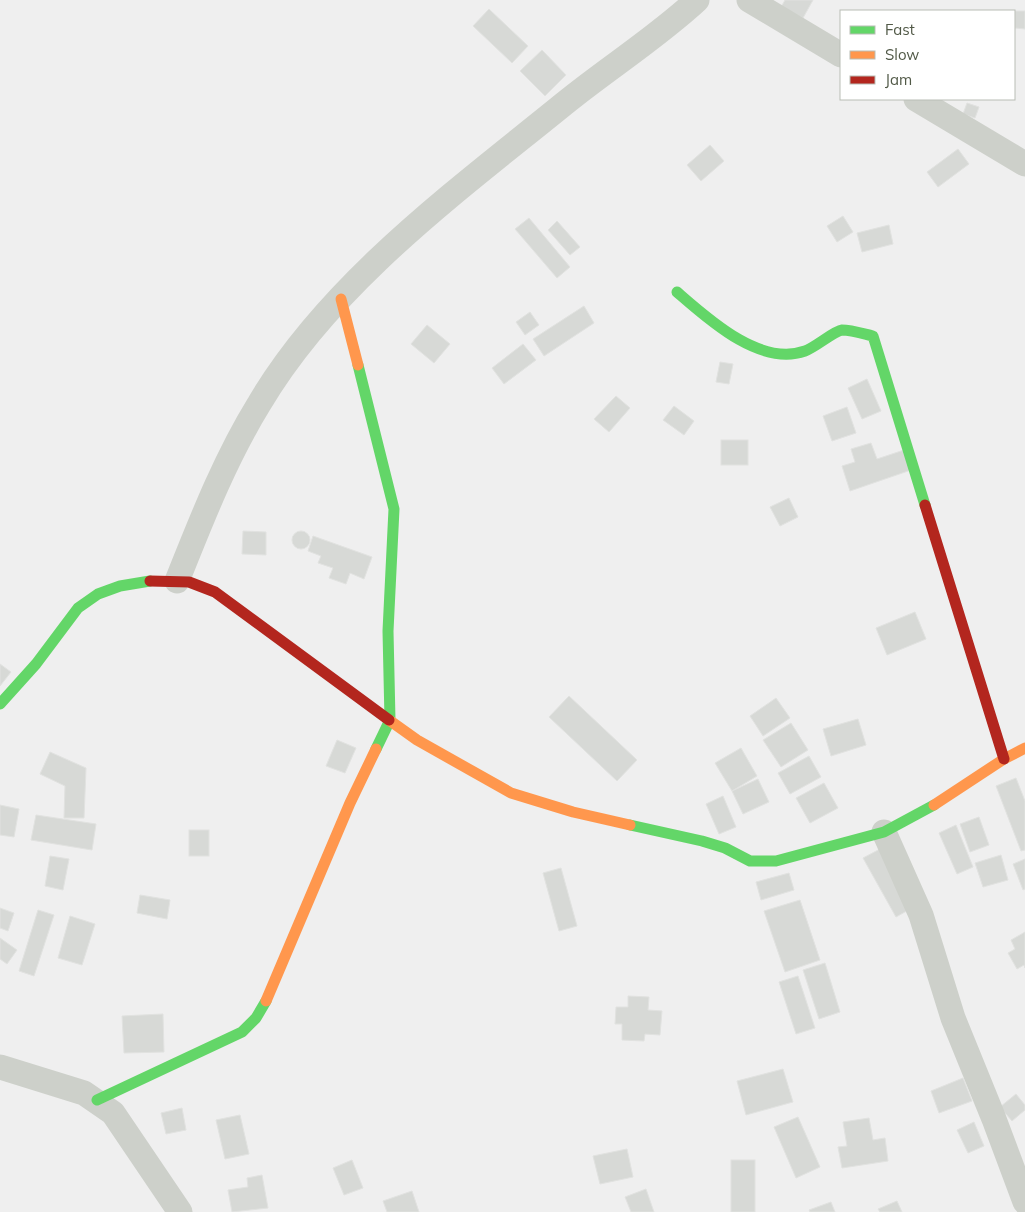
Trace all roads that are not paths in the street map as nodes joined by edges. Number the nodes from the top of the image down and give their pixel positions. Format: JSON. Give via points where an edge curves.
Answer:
{"nodes":[{"id":1,"x":697,"y":0,"type":"edge"},
{"id":2,"x":749,"y":0,"type":"edge"},
{"id":3,"x":840,"y":53,"type":"edge"},
{"id":4,"x":918,"y":100,"type":"edge"},
{"id":5,"x":1025,"y":164,"type":"edge"},
{"id":6,"x":677,"y":292,"type":"dead end"},
{"id":7,"x":341,"y":299,"type":"junction"},
{"id":8,"x":177,"y":581,"type":"junction"},
{"id":9,"x":0,"y":704,"type":"edge"},
{"id":10,"x":390,"y":720,"type":"junction"},
{"id":11,"x":1025,"y":748,"type":"edge"},
{"id":12,"x":1004,"y":759,"type":"junction"},
{"id":13,"x":884,"y":832,"type":"junction"},
{"id":14,"x":0,"y":1067,"type":"edge"},
{"id":15,"x":97,"y":1100,"type":"junction"},
{"id":16,"x":1025,"y":1202,"type":"edge"},
{"id":17,"x":180,"y":1212,"type":"edge"}],
"edges":[{"from":1,"to":7,"type":"street","via":[[468,181],[398,241]]},
{"from":2,"to":3,"type":"street"},
{"from":4,"to":5,"type":"street"},
{"from":6,"to":12,"type":"street","via":[[711,323],[768,353],[802,352],[841,330],[873,336]]},
{"from":7,"to":8,"type":"street","via":[[321,320],[259,403],[202,519]]},
{"from":7,"to":10,"type":"street","via":[[394,509],[388,631]]},
{"from":8,"to":9,"type":"street","via":[[154,580],[98,594],[78,608],[36,664]]},
{"from":8,"to":10,"type":"street","via":[[215,592]]},
{"from":10,"to":13,"type":"street","via":[[417,740],[511,793],[573,812],[702,841],[750,860],[776,861]]},
{"from":10,"to":15,"type":"street","via":[[350,803],[270,994],[256,1018],[242,1032]]},
{"from":11,"to":12,"type":"street"},
{"from":12,"to":13,"type":"street","via":[[926,810]]},
{"from":13,"to":16,"type":"street","via":[[921,915],[953,1018]]},
{"from":14,"to":15,"type":"street"},
{"from":15,"to":17,"type":"street","via":[[114,1113]]}]}
